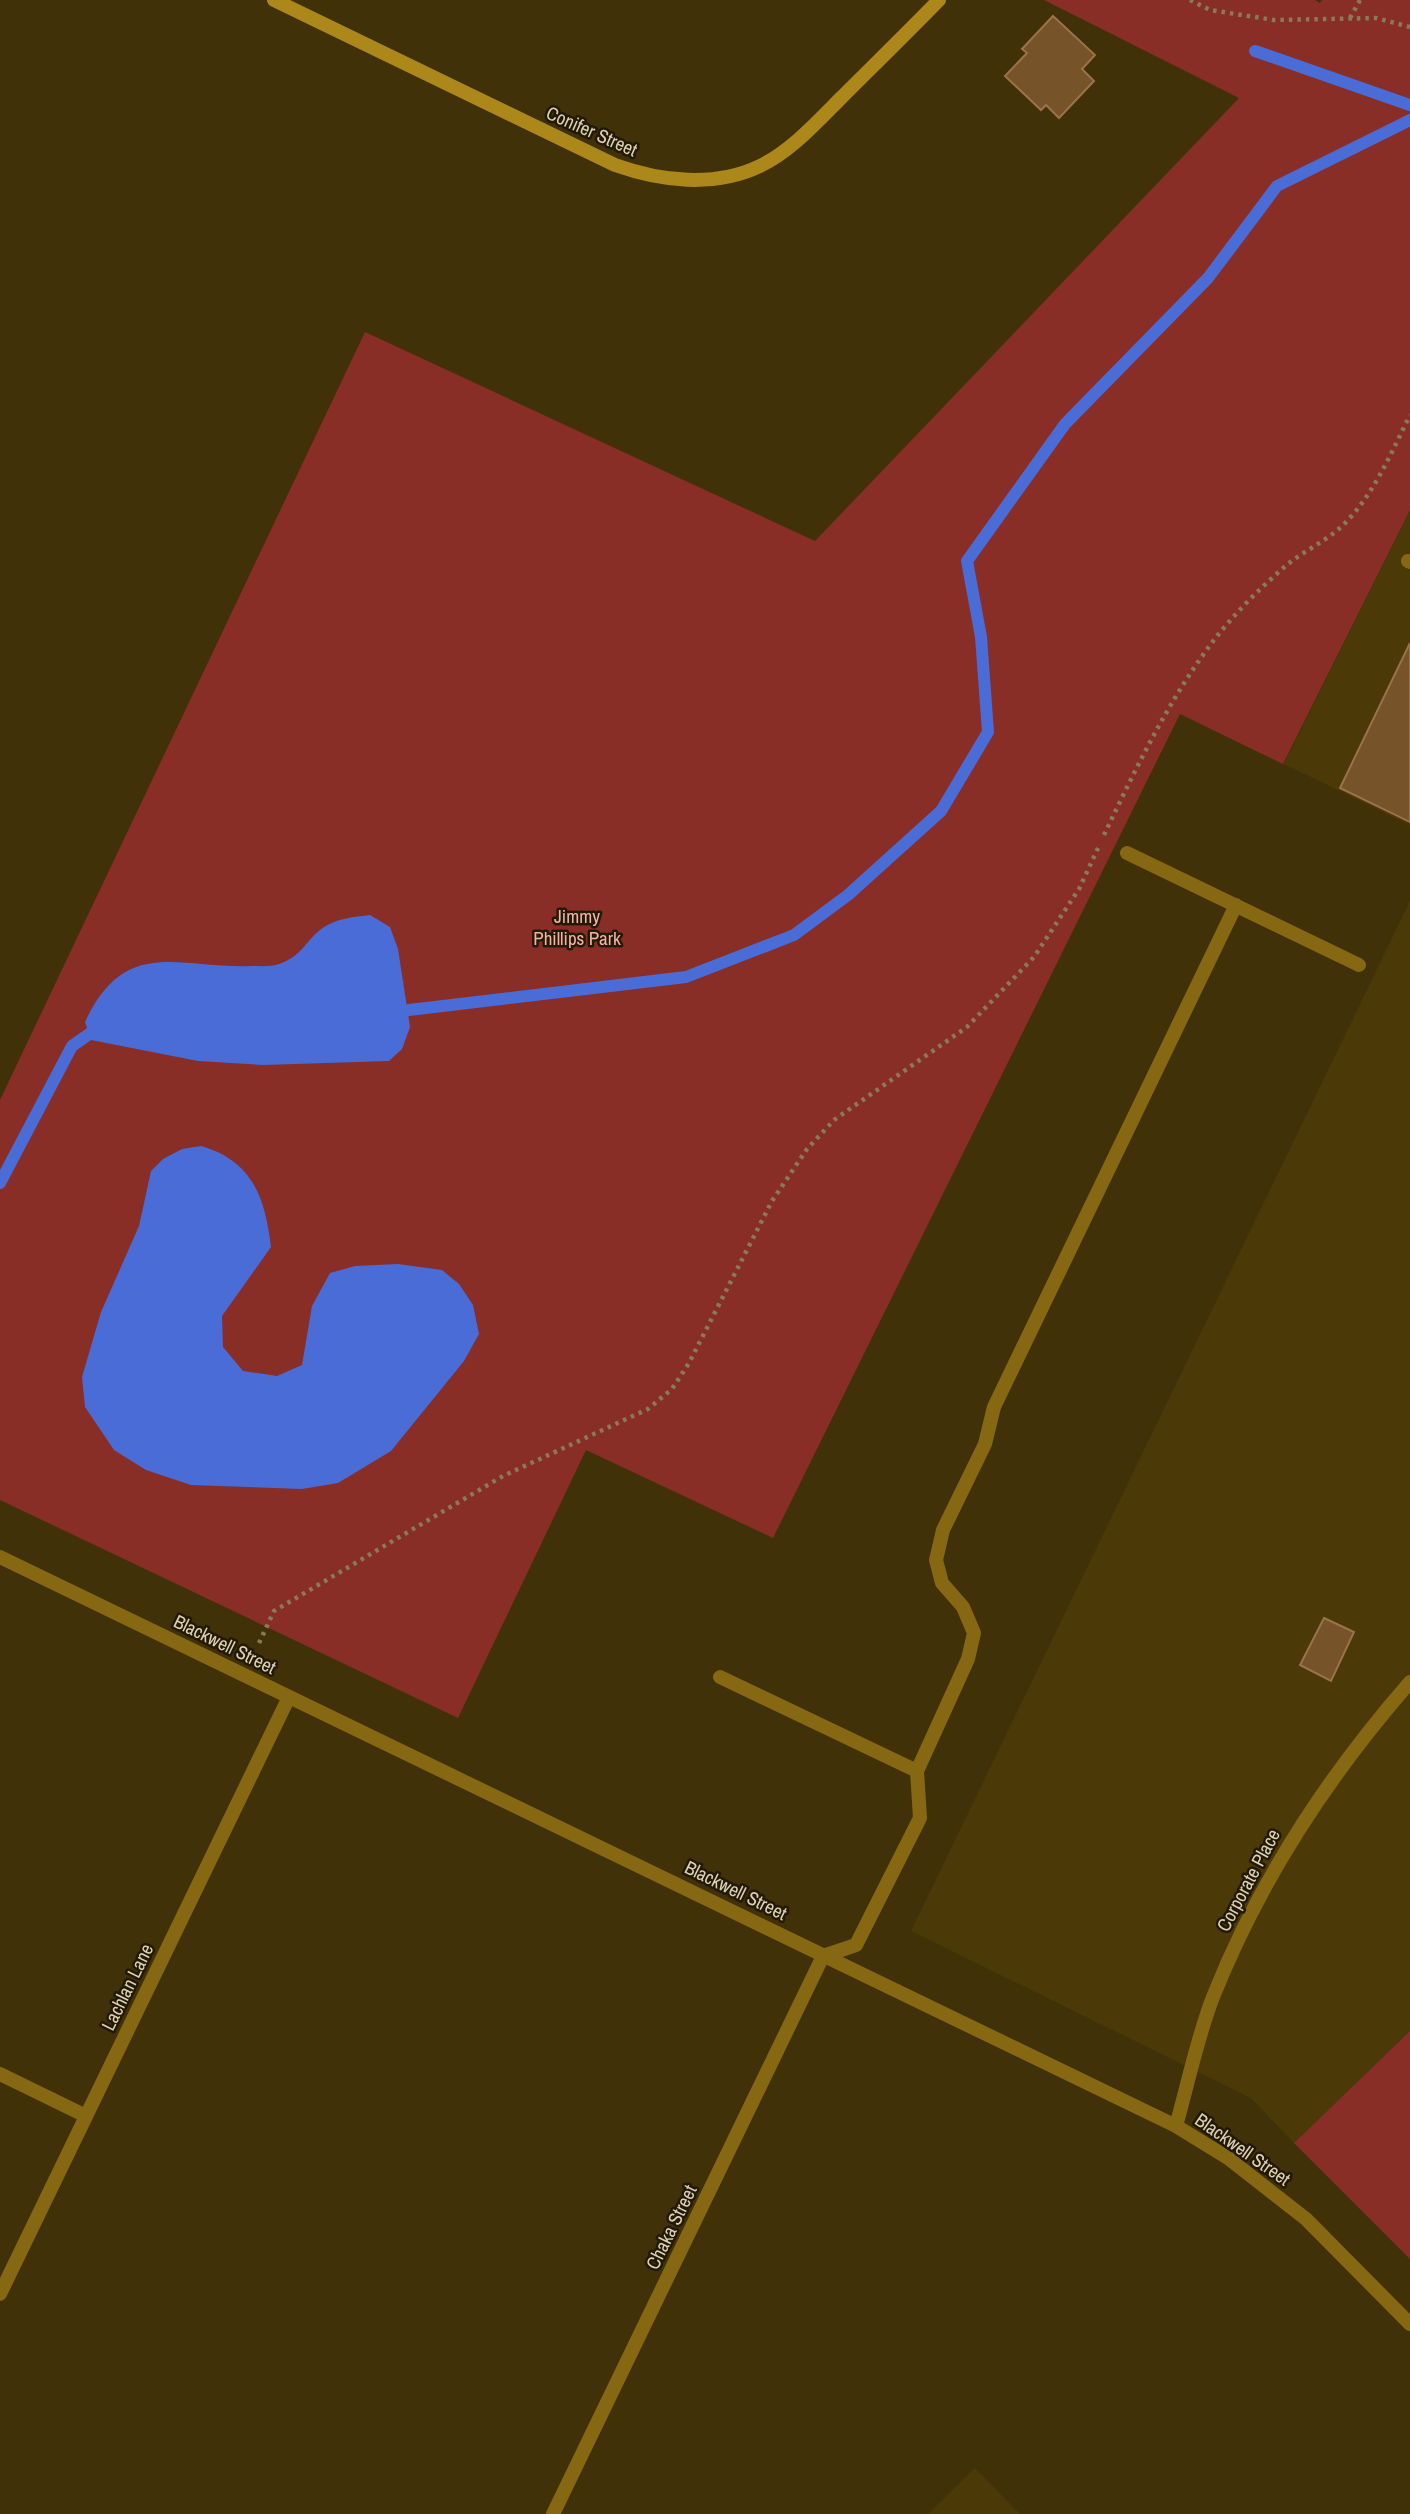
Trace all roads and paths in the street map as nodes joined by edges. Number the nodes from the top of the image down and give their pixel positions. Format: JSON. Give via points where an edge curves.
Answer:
{"nodes":[{"id":1,"x":274,"y":0,"type":"edge"},
{"id":2,"x":939,"y":0,"type":"edge"},
{"id":3,"x":1190,"y":0,"type":"edge"},
{"id":4,"x":1360,"y":0,"type":"edge"},
{"id":5,"x":1350,"y":19,"type":"junction"},
{"id":6,"x":1410,"y":27,"type":"edge"},
{"id":7,"x":1410,"y":415,"type":"edge"},
{"id":8,"x":1127,"y":853,"type":"dead end"},
{"id":9,"x":1236,"y":905,"type":"junction"},
{"id":10,"x":1359,"y":965,"type":"dead end"},
{"id":11,"x":0,"y":1557,"type":"edge"},
{"id":12,"x":259,"y":1643,"type":"dead end"},
{"id":13,"x":720,"y":1677,"type":"dead end"},
{"id":14,"x":1410,"y":1682,"type":"edge"},
{"id":15,"x":289,"y":1697,"type":"junction"},
{"id":16,"x":917,"y":1771,"type":"junction"},
{"id":17,"x":823,"y":1956,"type":"junction"},
{"id":18,"x":0,"y":2074,"type":"edge"},
{"id":19,"x":86,"y":2116,"type":"junction"},
{"id":20,"x":1175,"y":2126,"type":"junction"},
{"id":21,"x":0,"y":2294,"type":"edge"},
{"id":22,"x":1410,"y":2324,"type":"edge"},
{"id":23,"x":553,"y":2514,"type":"edge"}],
"edges":[{"from":1,"to":2,"type":"street","name":"Conifer Street","via":[[615,165],[648,177],[685,180],[725,177],[761,166],[803,136]]},
{"from":3,"to":5,"type":"path","via":[[1210,10],[1274,20]]},
{"from":4,"to":5,"type":"path"},
{"from":5,"to":6,"type":"path","via":[[1376,18]]},
{"from":7,"to":12,"type":"path","via":[[1365,501],[1333,535],[1289,563],[1215,640],[1180,690],[1136,768],[1079,889],[1034,957],[967,1027],[834,1120],[807,1149],[772,1201],[672,1389],[648,1409],[503,1476],[274,1611]]},
{"from":8,"to":9,"type":"street"},
{"from":9,"to":10,"type":"street"},
{"from":9,"to":16,"type":"street","via":[[994,1407],[985,1444],[943,1530],[936,1560],[942,1583],[963,1607],[974,1633],[968,1659]]},
{"from":11,"to":15,"type":"street","name":"Blackwell Street"},
{"from":13,"to":16,"type":"street"},
{"from":14,"to":20,"type":"street","name":"Corporate Place","via":[[1313,1804],[1265,1884],[1212,2000]]},
{"from":15,"to":17,"type":"street","name":"Blackwell Street"},
{"from":15,"to":19,"type":"street","name":"Lachlan Lane"},
{"from":16,"to":17,"type":"street","via":[[920,1818],[856,1945]]},
{"from":17,"to":20,"type":"street","name":"Blackwell Street"},
{"from":17,"to":23,"type":"street","name":"Chaka Street"},
{"from":18,"to":19,"type":"street"},
{"from":19,"to":21,"type":"street","name":"Lachlan Lane"},
{"from":20,"to":22,"type":"street","name":"Blackwell Street","via":[[1228,2158],[1306,2219]]}]}
